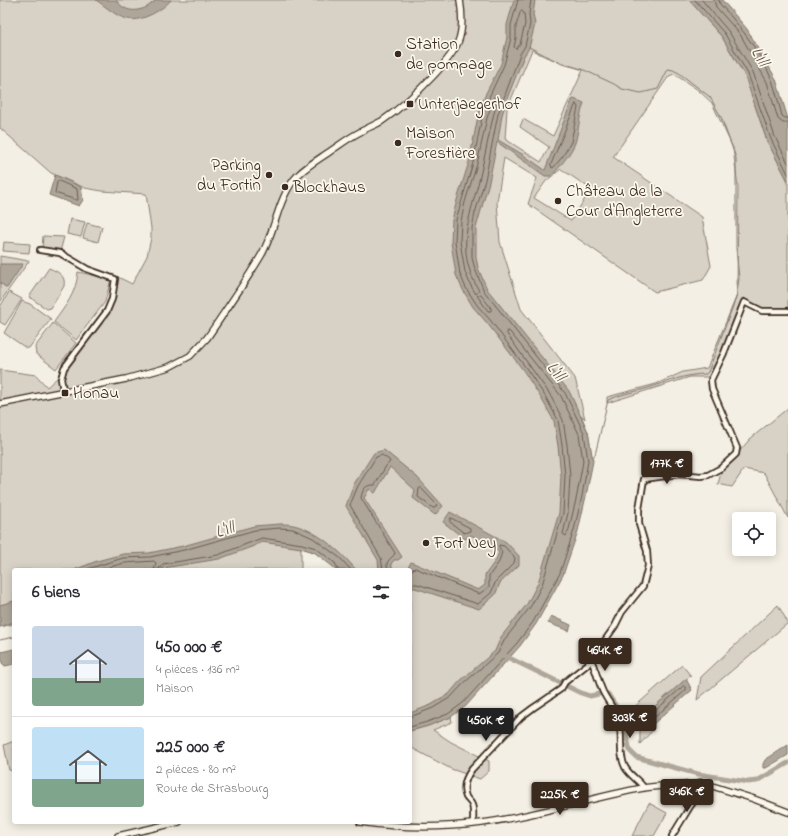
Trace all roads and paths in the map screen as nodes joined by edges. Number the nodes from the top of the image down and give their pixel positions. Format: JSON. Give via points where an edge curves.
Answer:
{"nodes":[{"id":1,"x":460,"y":0,"type":"edge"},
{"id":2,"x":40,"y":250,"type":"dead end"},
{"id":3,"x":788,"y":311,"type":"edge"},
{"id":4,"x":63,"y":390,"type":"junction"},
{"id":5,"x":0,"y":404,"type":"edge"},
{"id":6,"x":591,"y":660,"type":"junction"},
{"id":7,"x":644,"y":788,"type":"junction"},
{"id":8,"x":701,"y":788,"type":"junction"},
{"id":9,"x":788,"y":812,"type":"edge"},
{"id":10,"x":170,"y":824,"type":"edge"},
{"id":11,"x":376,"y":824,"type":"edge"},
{"id":12,"x":473,"y":824,"type":"junction"},
{"id":13,"x":118,"y":836,"type":"edge"},
{"id":14,"x":672,"y":836,"type":"edge"}],
"edges":[{"from":1,"to":4,"type":"main road","via":[[462,30],[452,54],[404,105],[381,122],[358,133],[297,176],[286,194],[262,254],[208,338],[197,350],[169,367],[126,379]]},
{"from":2,"to":4,"type":"street","via":[[60,253],[87,269],[115,279],[107,311],[64,368],[60,379]]},
{"from":3,"to":6,"type":"street","via":[[762,311],[744,302],[711,380],[712,390],[737,448],[735,456],[708,475],[679,474],[644,479],[639,524],[647,550],[648,566],[645,580],[640,591],[622,612]]},
{"from":4,"to":5,"type":"main road"},
{"from":6,"to":7,"type":"street","via":[[603,693],[617,715],[625,767]]},
{"from":6,"to":12,"type":"street","via":[[521,718],[469,773],[465,792],[473,809]]},
{"from":7,"to":8,"type":"main road","via":[[682,784]]},
{"from":7,"to":12,"type":"main road"},
{"from":8,"to":9,"type":"main road","via":[[726,790]]},
{"from":8,"to":14,"type":"street"},
{"from":10,"to":13,"type":"main road"},
{"from":11,"to":12,"type":"main road"}]}
